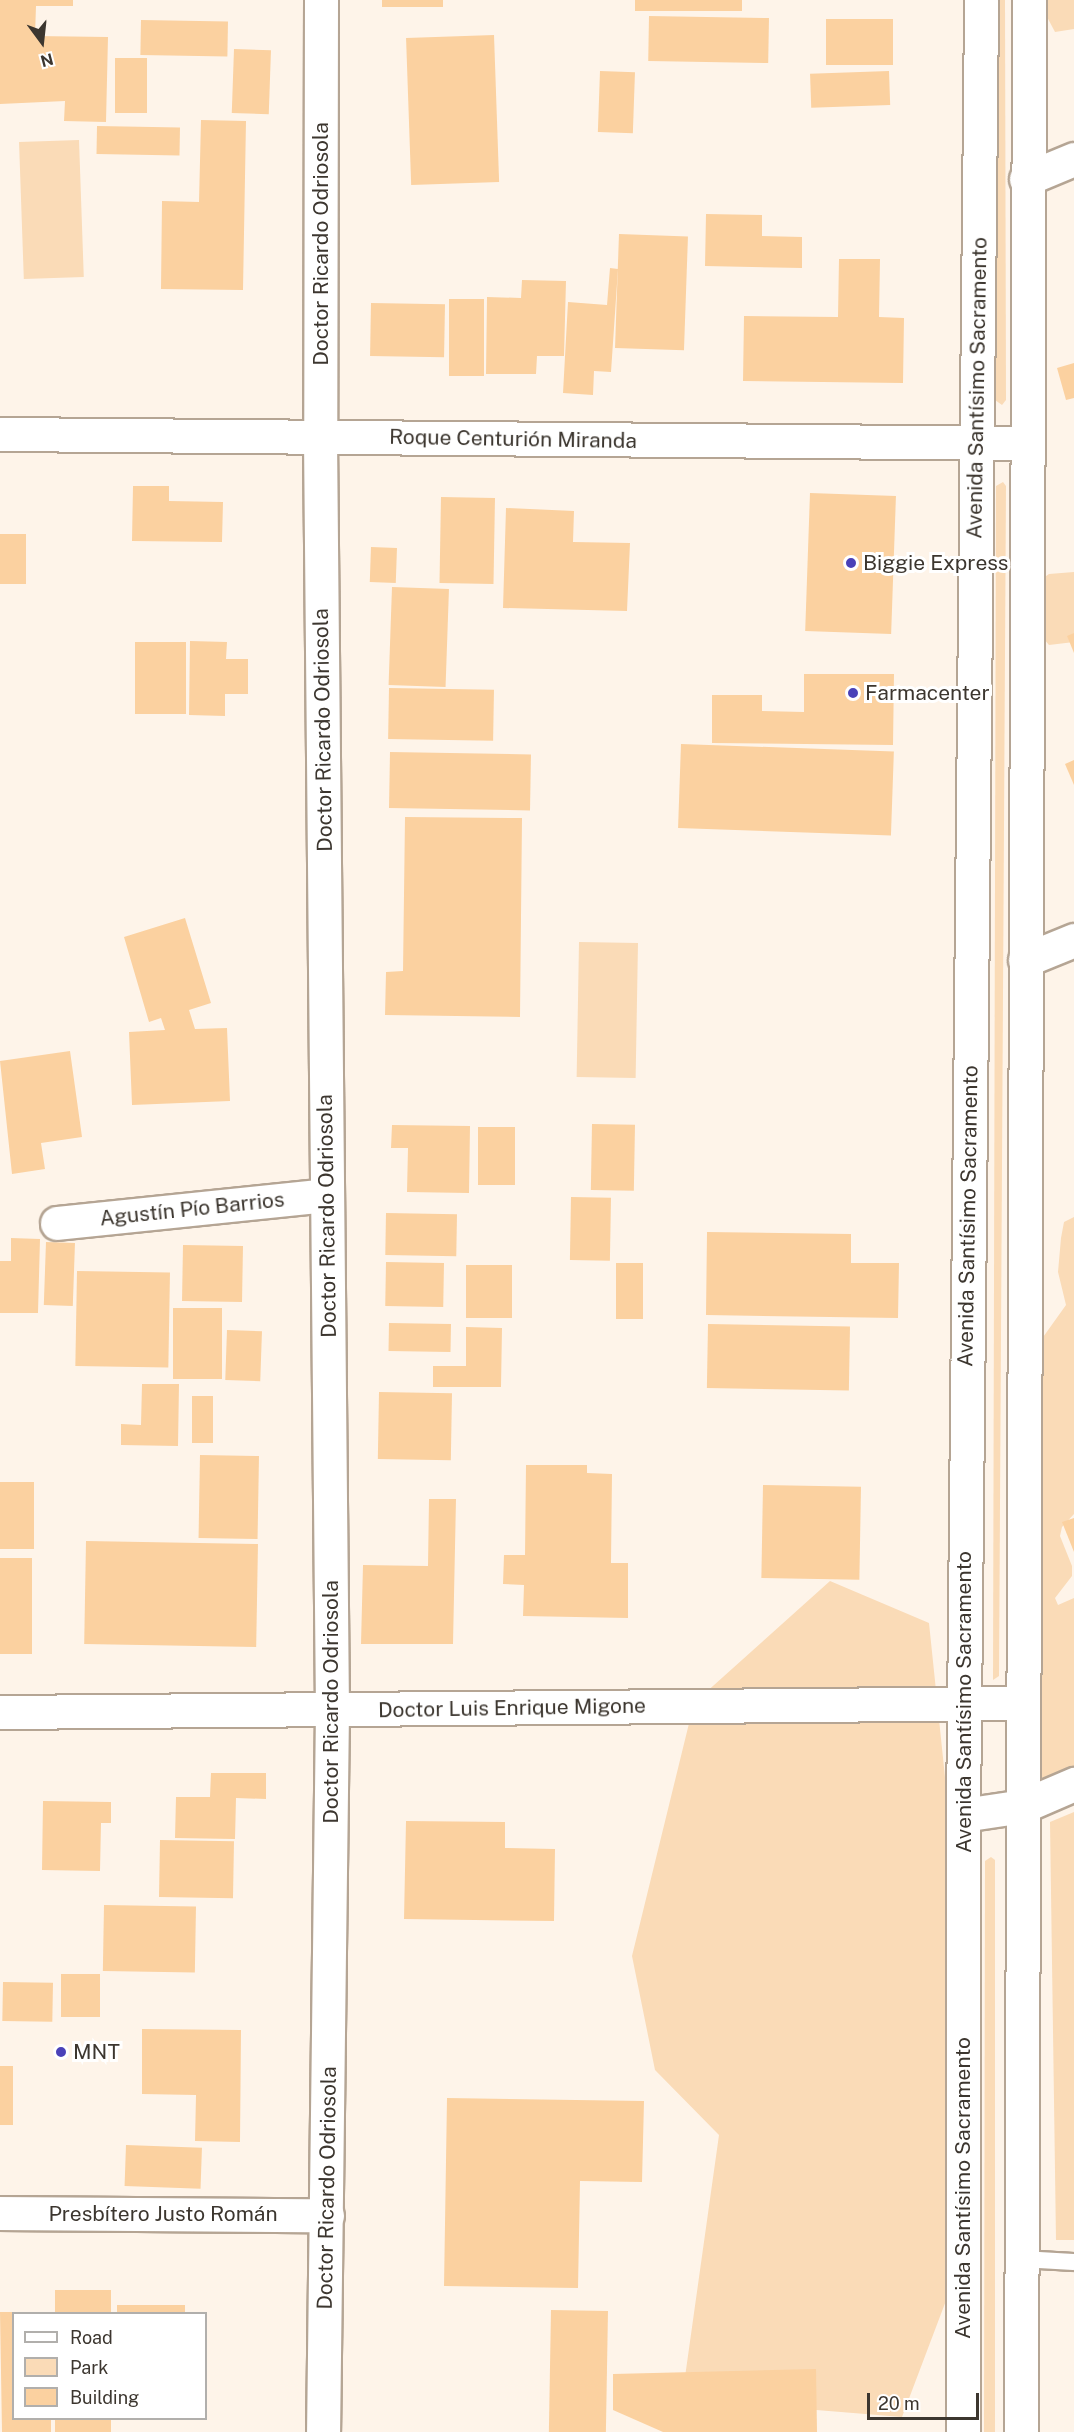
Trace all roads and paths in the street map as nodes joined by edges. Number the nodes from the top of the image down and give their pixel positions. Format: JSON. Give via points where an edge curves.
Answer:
{"nodes":[{"id":1,"x":321,"y":0,"type":"edge"},
{"id":2,"x":981,"y":0,"type":"edge"},
{"id":3,"x":1029,"y":0,"type":"edge"},
{"id":4,"x":1074,"y":159,"type":"edge"},
{"id":5,"x":1026,"y":178,"type":"junction"},
{"id":6,"x":0,"y":434,"type":"edge"},
{"id":7,"x":320,"y":438,"type":"junction"},
{"id":8,"x":1026,"y":443,"type":"junction"},
{"id":9,"x":976,"y":444,"type":"junction"},
{"id":10,"x":1074,"y":940,"type":"edge"},
{"id":11,"x":1024,"y":960,"type":"junction"},
{"id":12,"x":327,"y":1195,"type":"junction"},
{"id":13,"x":57,"y":1222,"type":"dead end"},
{"id":14,"x":964,"y":1703,"type":"junction"},
{"id":15,"x":1023,"y":1703,"type":"junction"},
{"id":16,"x":332,"y":1710,"type":"junction"},
{"id":17,"x":0,"y":1712,"type":"edge"},
{"id":18,"x":1074,"y":1784,"type":"edge"},
{"id":19,"x":1023,"y":1806,"type":"junction"},
{"id":20,"x":963,"y":1815,"type":"junction"},
{"id":21,"x":0,"y":2213,"type":"edge"},
{"id":22,"x":327,"y":2215,"type":"junction"},
{"id":23,"x":1021,"y":2259,"type":"junction"},
{"id":24,"x":1074,"y":2262,"type":"edge"},
{"id":25,"x":323,"y":2432,"type":"edge"},
{"id":26,"x":963,"y":2432,"type":"edge"},
{"id":27,"x":1021,"y":2432,"type":"edge"}],
"edges":[{"from":1,"to":7,"type":"street","name":"Doctor Ricardo Odriosola"},
{"from":2,"to":9,"type":"street","name":"Avenida Santísimo Sacramento"},
{"from":3,"to":5,"type":"street"},
{"from":4,"to":5,"type":"street"},
{"from":5,"to":8,"type":"street"},
{"from":6,"to":7,"type":"street","name":"Roque Centurión Miranda"},
{"from":7,"to":9,"type":"street","name":"Roque Centurión Miranda"},
{"from":7,"to":12,"type":"street","name":"Doctor Ricardo Odriosola"},
{"from":8,"to":9,"type":"street","name":"Roque Centurión Miranda"},
{"from":8,"to":11,"type":"street"},
{"from":9,"to":14,"type":"street","name":"Avenida Santísimo Sacramento"},
{"from":10,"to":11,"type":"street"},
{"from":11,"to":15,"type":"street"},
{"from":12,"to":13,"type":"street","name":"Agustín Pío Barrios"},
{"from":12,"to":16,"type":"street","name":"Doctor Ricardo Odriosola"},
{"from":14,"to":15,"type":"street","name":"Doctor Luis Enrique Migone"},
{"from":14,"to":16,"type":"street","name":"Doctor Luis Enrique Migone"},
{"from":14,"to":20,"type":"street","name":"Avenida Santísimo Sacramento"},
{"from":15,"to":19,"type":"street"},
{"from":16,"to":17,"type":"street","name":"Doctor Luis Enrique Migone"},
{"from":16,"to":22,"type":"street","name":"Doctor Ricardo Odriosola"},
{"from":18,"to":19,"type":"street"},
{"from":19,"to":20,"type":"street"},
{"from":19,"to":23,"type":"street"},
{"from":20,"to":26,"type":"street","name":"Avenida Santísimo Sacramento"},
{"from":21,"to":22,"type":"street","name":"Presbítero Justo Román"},
{"from":22,"to":25,"type":"street","name":"Doctor Ricardo Odriosola"},
{"from":23,"to":24,"type":"lane"},
{"from":23,"to":27,"type":"street"}]}
